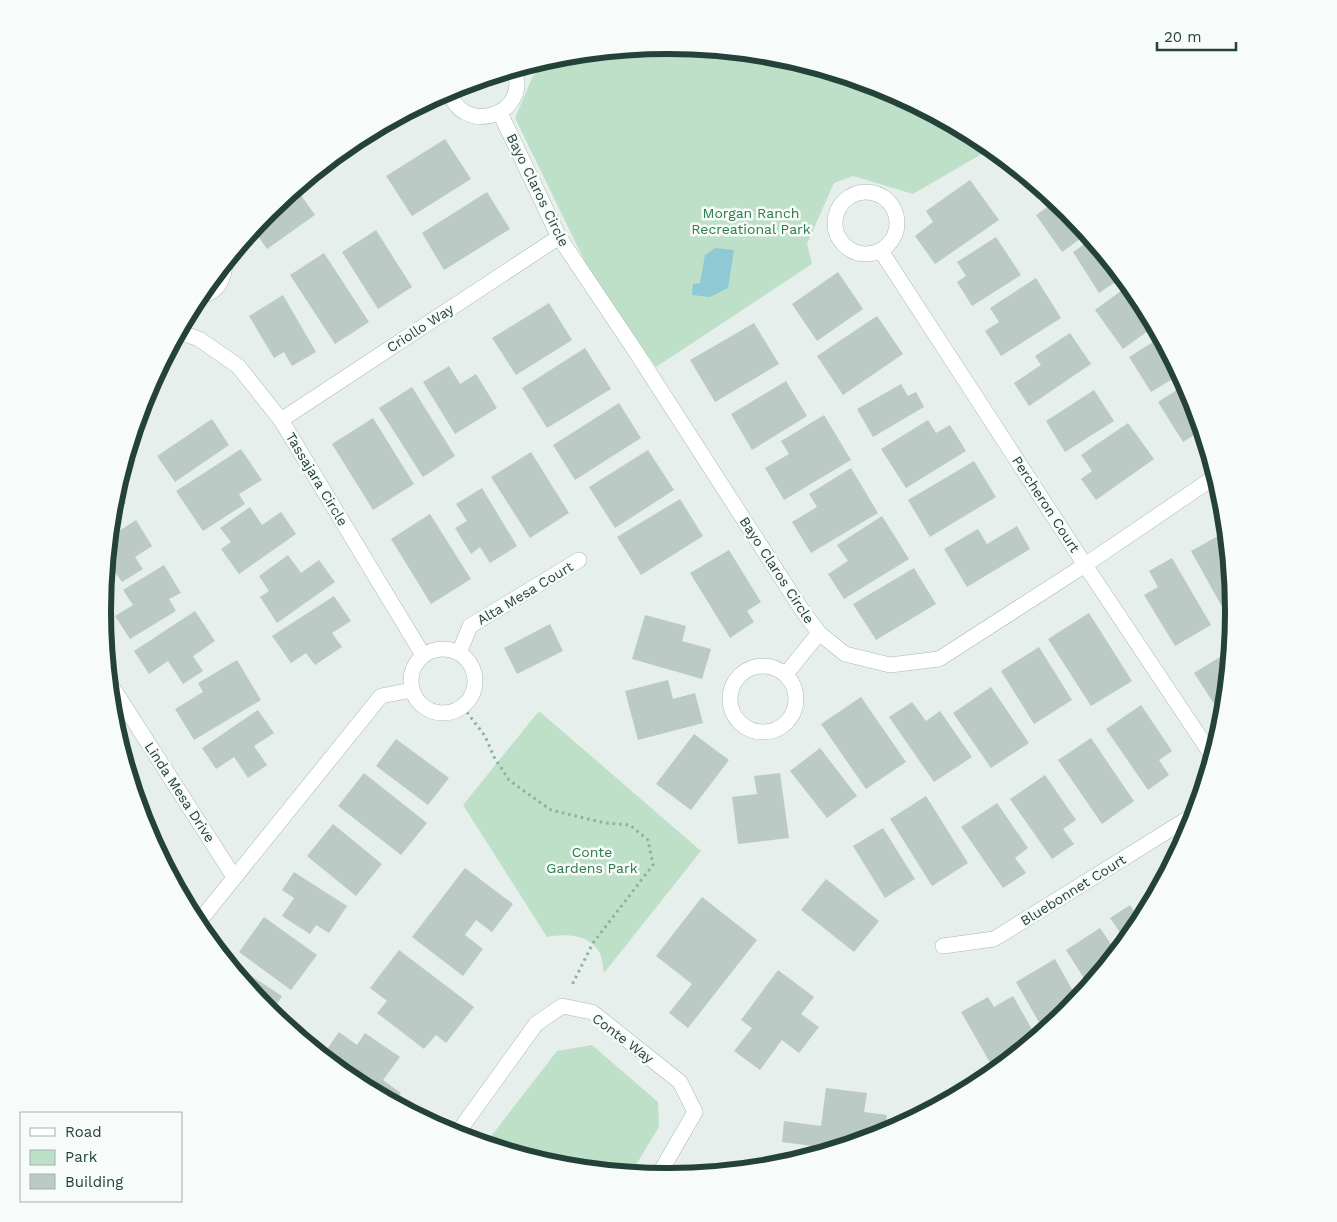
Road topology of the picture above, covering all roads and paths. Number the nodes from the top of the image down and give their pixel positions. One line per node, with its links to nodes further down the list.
1 (516, 75): 3 (street)
2 (452, 97): 3 (street)
3 (500, 112): 4 (street, Bayo Claros Circle)
4 (559, 237): 9 (street, Criollo Way); 13 (street, Bayo Claros Circle)
5 (881, 251): 5 (street); 12 (street, Percheron Court)
6 (224, 275): 7 (street)
7 (213, 291)
8 (185, 333): 9 (street, Tassajara Circle)
9 (281, 420): 15 (street, Tassajara Circle)
10 (1210, 480): 12 (street, Bayo Claros Circle)
11 (579, 560): 14 (street, Alta Mesa Court)
12 (1085, 565): 13 (street, Bayo Claros Circle); 20 (street, Percheron Court)
13 (819, 633): 16 (street)
14 (459, 653): 15 (street); 19 (street)
15 (424, 655): 17 (street)
16 (786, 674): 16 (street)
17 (412, 690): 19 (street); 22 (street)
18 (118, 694): 22 (street, Linda Mesa Drive)
19 (463, 706): 25 (path)
20 (1208, 750)
21 (1184, 821): 24 (street, Bluebonnet Court)
22 (234, 877): 23 (street)
23 (203, 917)
24 (943, 946)
25 (562, 1006): 26 (street); 27 (street, Conte Way)
26 (461, 1128)
27 (663, 1168)

